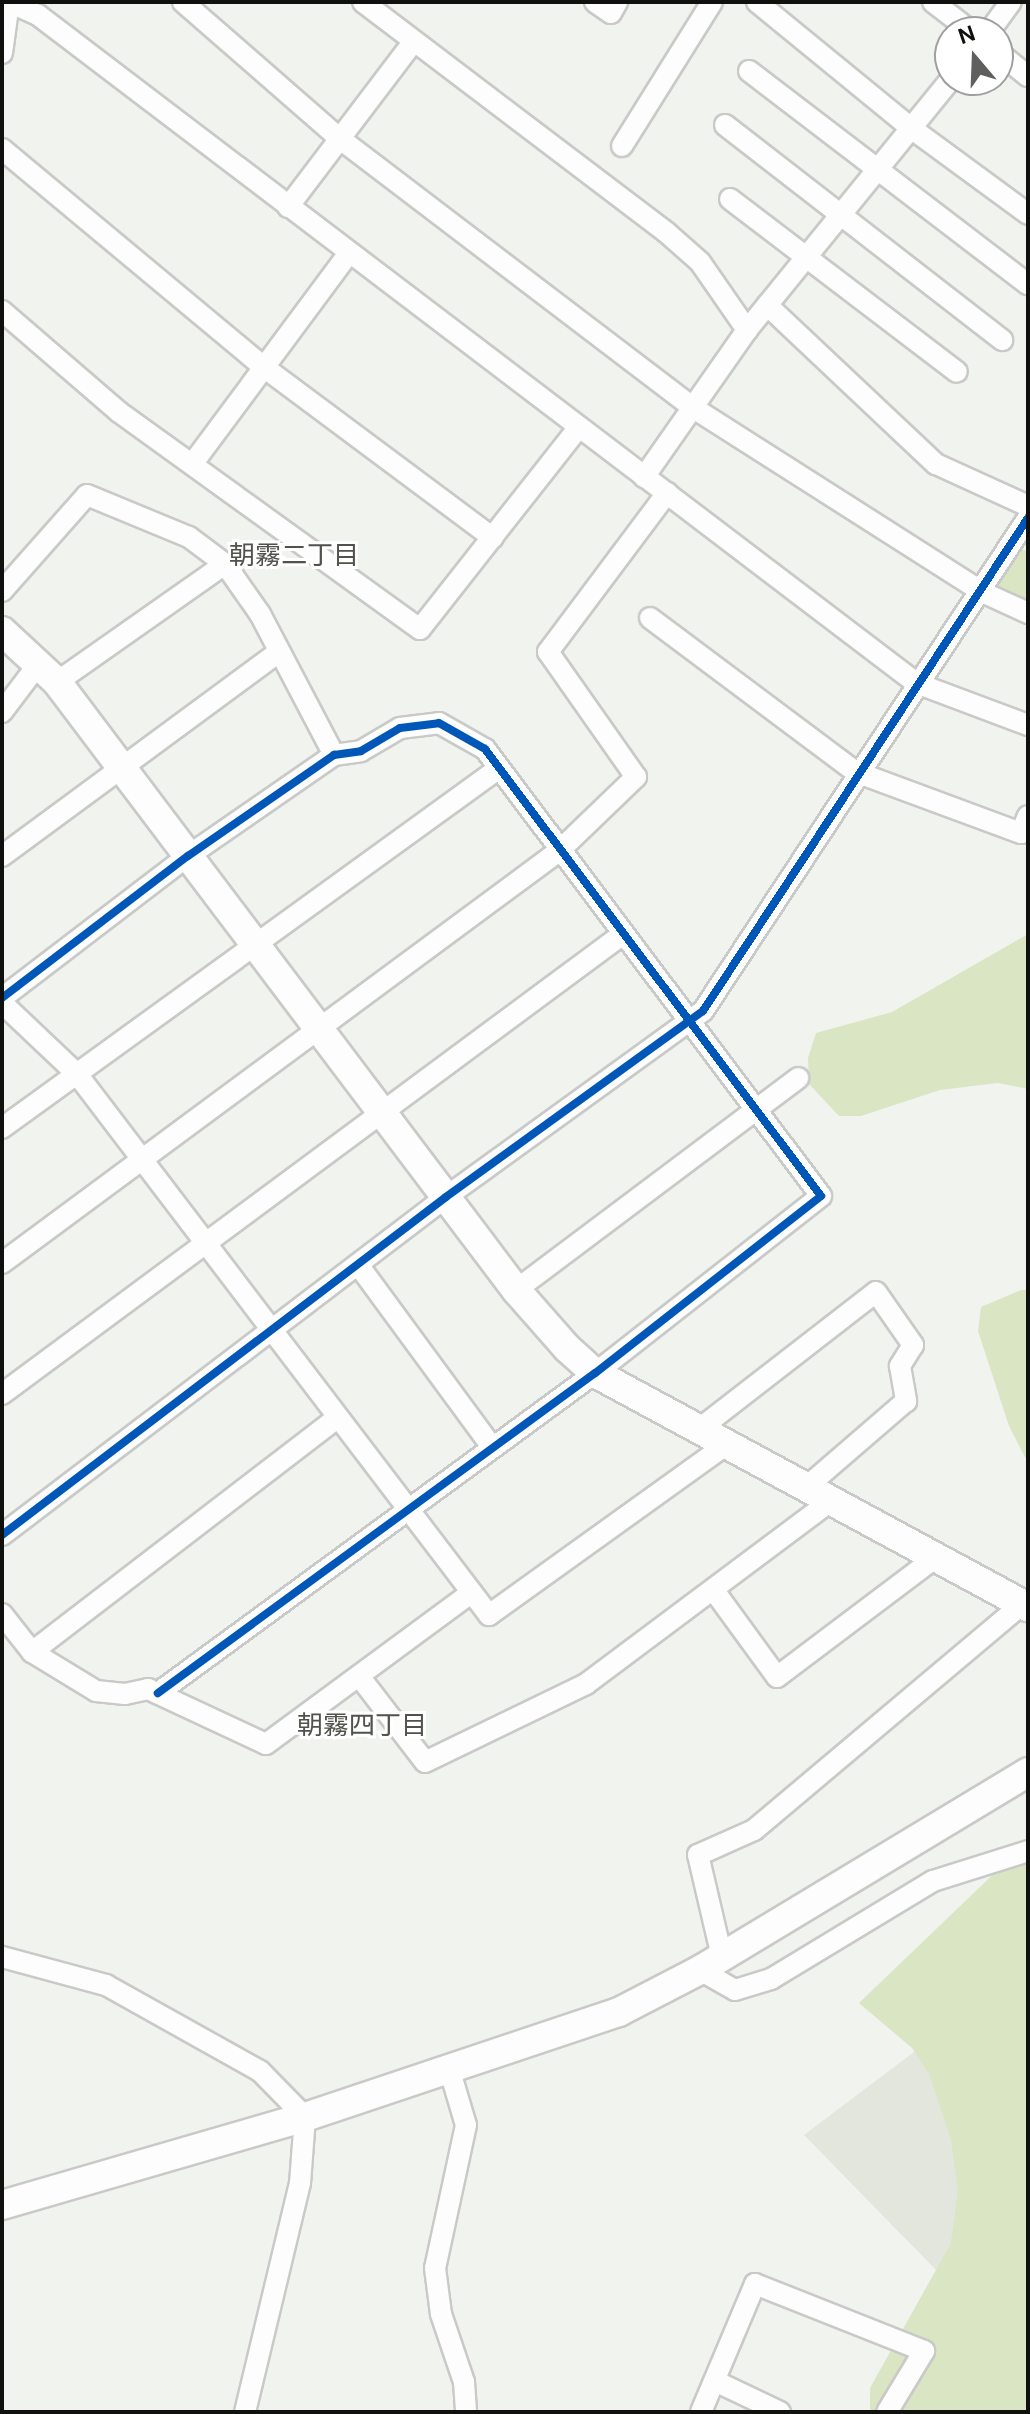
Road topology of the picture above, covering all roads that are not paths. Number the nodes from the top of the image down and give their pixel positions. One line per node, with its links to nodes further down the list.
1 (9, 2): 9 (street); 12 (street); 22 (street)
2 (183, 2): 17 (street)
3 (363, 2): 11 (street)
4 (595, 2): 5 (street)
5 (617, 2)
6 (712, 2): 18 (street)
7 (757, 2): 16 (street)
8 (933, 2): 10 (street)
9 (2, 9)
10 (951, 16)
11 (414, 41): 17 (street); 30 (street)
12 (2, 53)
13 (749, 71): 20 (street)
14 (937, 96): 16 (street)
15 (725, 125): 23 (street)
16 (911, 128): 20 (street); 24 (street)
17 (339, 138): 22 (street); 34 (street)
18 (622, 146)
19 (2, 149): 32 (street)
20 (877, 171): 23 (street); 27 (street)
21 (730, 199): 26 (street)
22 (288, 207): 25 (street)
23 (841, 214): 26 (street); 31 (street)
24 (1028, 214)
25 (349, 253): 32 (street); 35 (street)
26 (806, 257): 28 (street); 33 (street)
27 (1028, 284)
28 (767, 305): 30 (street); 39 (street)
29 (2, 311): 36 (street)
30 (747, 330): 34 (street)
31 (1002, 340)
32 (261, 365): 36 (street); 41 (street)
33 (957, 372)
34 (692, 407): 37 (street); 44 (street)
35 (578, 428): 37 (street); 41 (street)
36 (193, 463): 41 (street)
37 (644, 477): 38 (street)
38 (667, 493): 50 (street); 58 (street)
39 (1028, 506)
40 (1028, 518): 44 (street)
41 (493, 538)
42 (225, 564): 43 (street); 48 (street); 49 (street)
43 (2, 591)
44 (982, 592): 45 (street); 50 (street)
45 (1028, 613)
46 (650, 618): 56 (street)
47 (2, 631): 49 (street)
48 (279, 652): 53 (street); 54 (street)
49 (48, 672): 51 (street); 54 (street)
50 (916, 683): 52 (street); 56 (street)
51 (2, 712)
52 (1028, 725)
53 (334, 755): 55 (street); 60 (street)
54 (121, 764): 59 (street); 60 (street)
55 (498, 769): 58 (street); 62 (street)
56 (856, 772): 57 (street); 64 (street)
57 (1028, 816)
58 (559, 851): 61 (street); 65 (street)
59 (2, 856)
60 (188, 856): 62 (street); 63 (street)
61 (623, 934): 64 (street); 68 (street)
62 (253, 942): 65 (street); 66 (street)
63 (2, 1001): 66 (street)
64 (689, 1022): 69 (street); 72 (street)
65 (318, 1027): 68 (street); 71 (street)
66 (77, 1074): 70 (street); 71 (street)
67 (798, 1078): 69 (street)
68 (381, 1111): 72 (street); 73 (street)
69 (754, 1112): 76 (street); 78 (street)
70 (2, 1128)
71 (142, 1159): 73 (street); 74 (street)
72 (446, 1197): 75 (street); 76 (street)
73 (205, 1245): 77 (street); 79 (street)
74 (2, 1263)
75 (359, 1266): 77 (street); 83 (street)
76 (516, 1290): 78 (street)
77 (269, 1332): 80 (street); 87 (street)
78 (595, 1373): 81 (street); 83 (street)
79 (2, 1394)
80 (336, 1419): 86 (street); 93 (street)
81 (698, 1430): 82 (street); 84 (street)
82 (726, 1445): 84 (street); 90 (street)
83 (492, 1447): 86 (street)
84 (804, 1489): 85 (street)
85 (831, 1501): 88 (street); 89 (street)
86 (407, 1508): 90 (street); 95 (street)
87 (2, 1535)
88 (935, 1558): 89 (street); 91 (street)
89 (715, 1592): 94 (street)
90 (471, 1593): 94 (street)
91 (1026, 1605): 99 (street)
92 (2, 1614): 93 (street)
93 (32, 1652): 95 (street)
94 (359, 1676): 95 (street)
95 (158, 1693)
96 (1028, 1772): 99 (street)
97 (1028, 1851): 99 (street)
98 (2, 1957): 101 (street)
99 (711, 1963): 100 (street)
100 (449, 2068): 101 (street); 105 (street)
101 (305, 2117): 102 (street); 104 (street)
102 (2, 2205)
103 (715, 2381): 106 (street); 107 (street); 108 (street)
104 (245, 2412)
105 (466, 2412)
106 (701, 2412)
107 (780, 2412)
108 (887, 2412)

